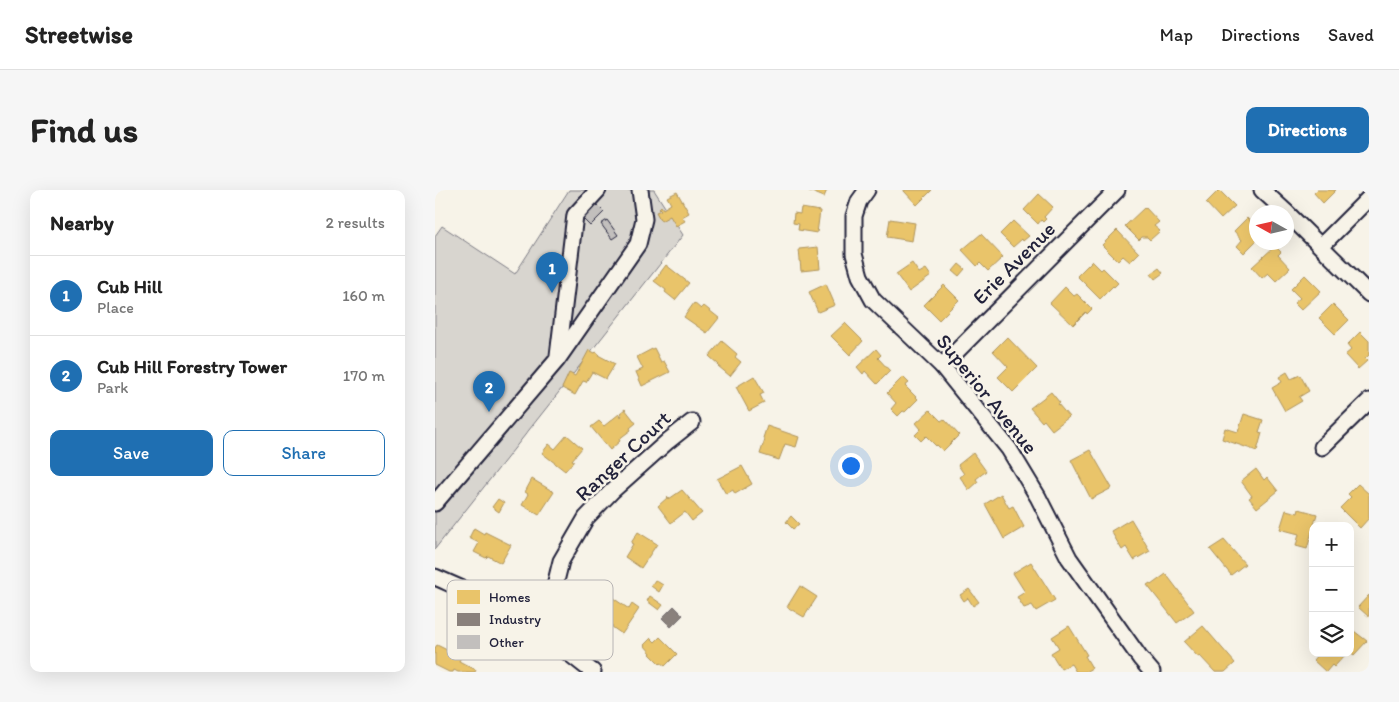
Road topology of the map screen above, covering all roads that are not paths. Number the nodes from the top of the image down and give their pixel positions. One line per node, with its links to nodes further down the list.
1 (598, 190): 11 (street)
2 (640, 190): 11 (street)
3 (867, 190): 12 (street, Superior Avenue)
4 (1117, 190): 12 (street, Erie Avenue)
5 (1262, 190): 7 (street)
6 (1369, 198): 9 (street)
7 (1278, 205)
8 (1294, 221): 9 (street)
9 (1321, 246): 10 (street)
10 (1369, 294)
11 (557, 360): 16 (street)
12 (942, 366): 22 (street, Superior Avenue)
13 (1369, 401): 15 (street)
14 (692, 422): 18 (street, Ranger Court)
15 (1322, 447)
16 (435, 503)
17 (435, 577): 19 (street)
18 (556, 580)
19 (447, 582)
20 (573, 660): 21 (street)
21 (585, 670)
22 (1153, 672)

